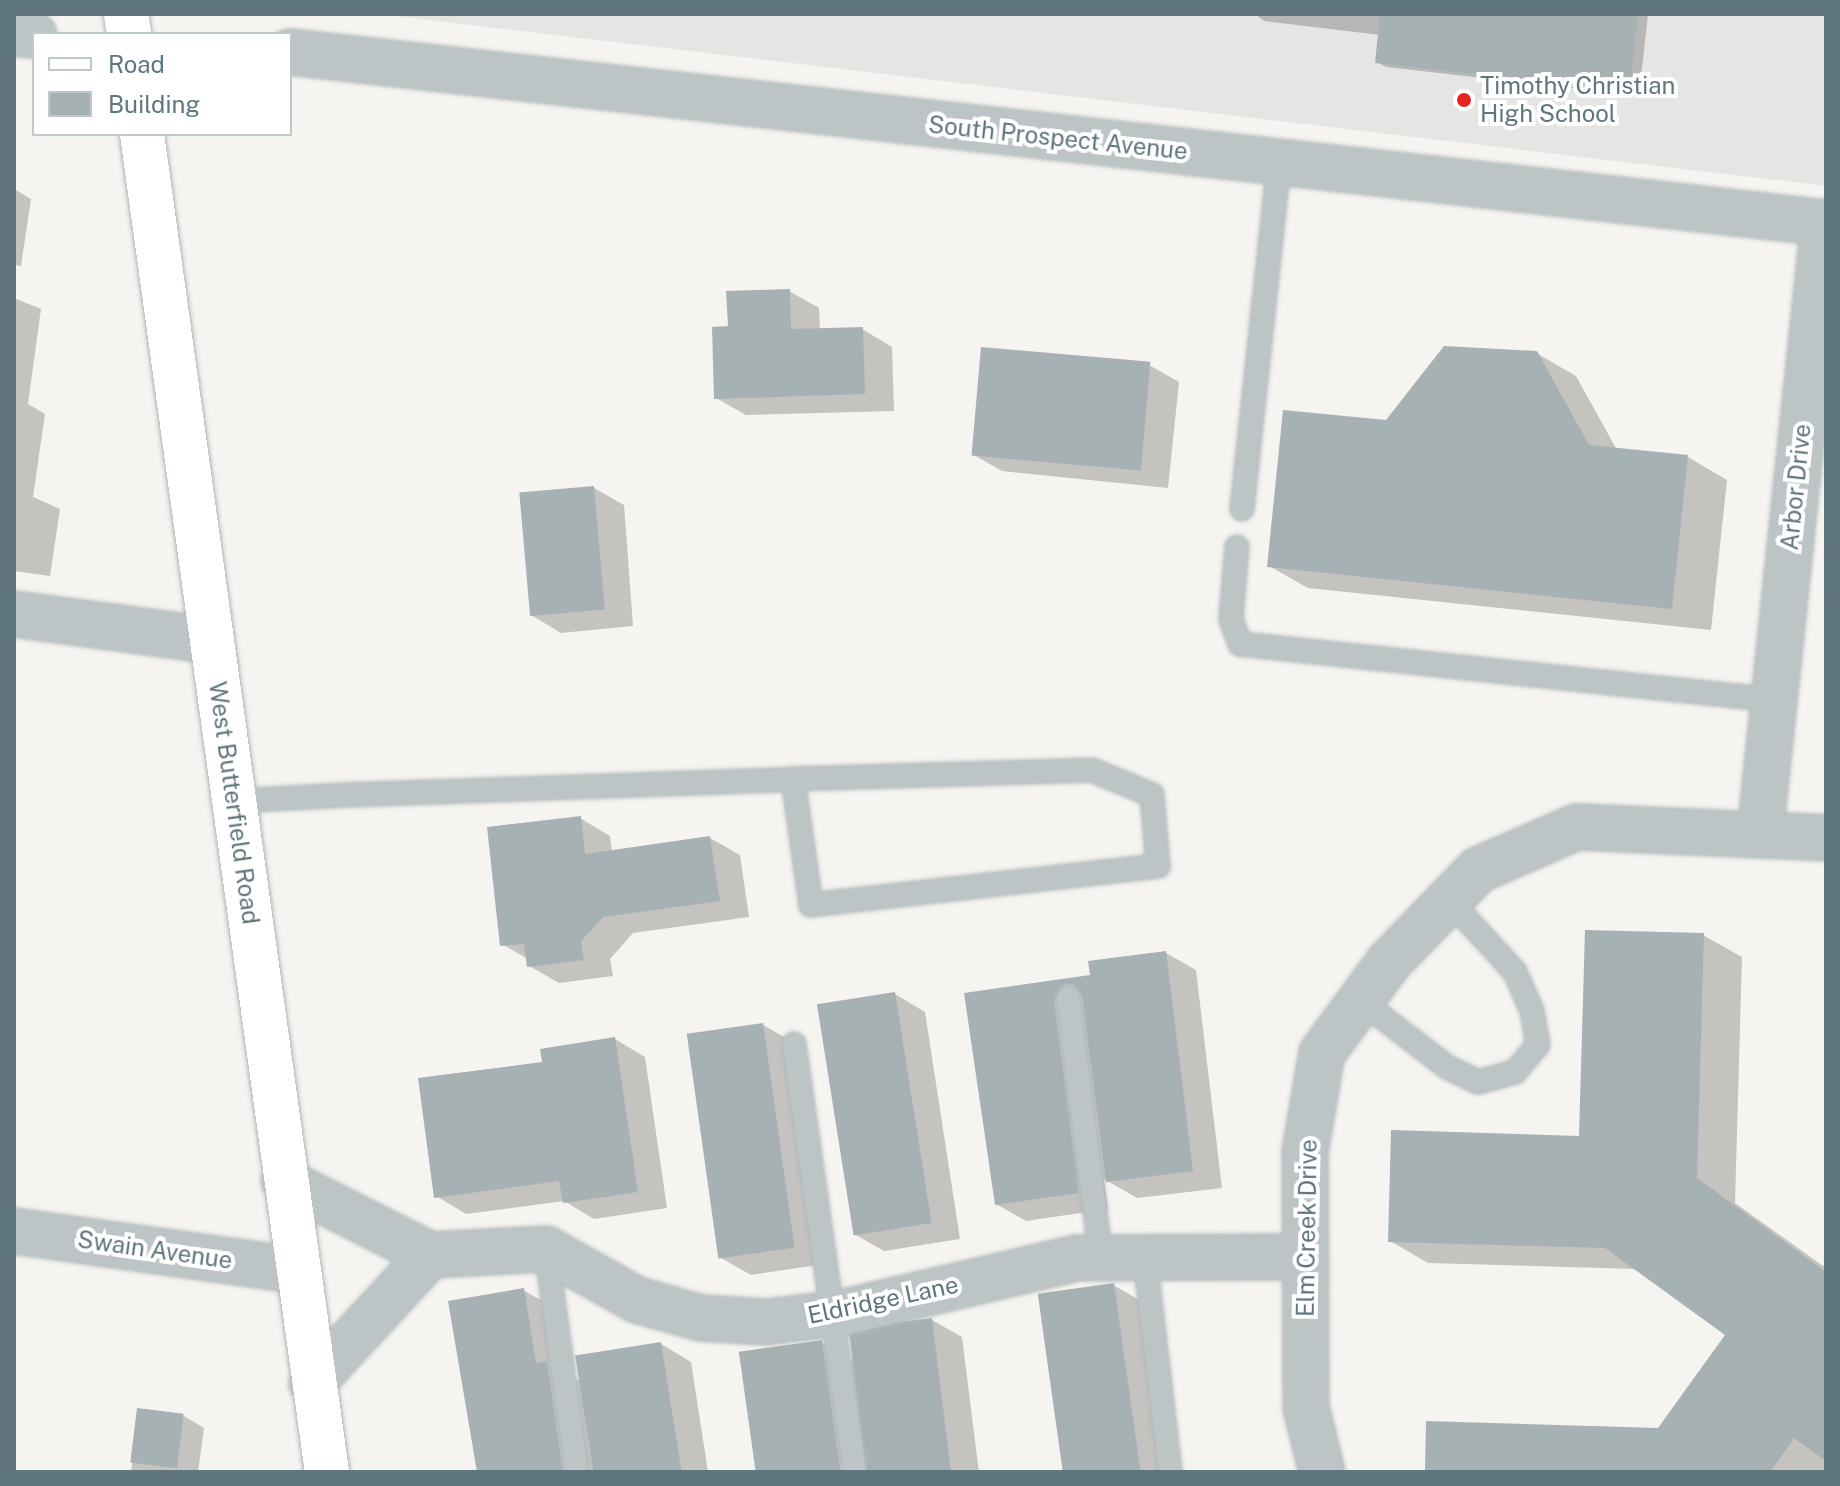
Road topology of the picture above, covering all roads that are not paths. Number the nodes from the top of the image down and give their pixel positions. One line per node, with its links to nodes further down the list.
1 (292, 52): 3 (street, South Prospect Avenue)
2 (142, 136): 8 (main road, West Butterfield Road)
3 (1279, 162): 4 (street, South Prospect Avenue); 5 (lane)
4 (1825, 222): 9 (street, Arbor Drive)
5 (1242, 509)
6 (1237, 547): 9 (lane)
7 (14, 614): 8 (street)
8 (210, 640): 11 (main road, West Butterfield Road)
9 (1774, 700): 12 (street, Arbor Drive)
10 (793, 779): 10 (lane); 11 (lane)
11 (235, 801): 18 (main road, West Butterfield Road)
12 (1760, 835): 13 (street, Elm Creek Drive); 14 (street, Elm Creek Drive)
13 (1826, 838)
14 (1449, 900): 16 (street, Elm Creek Drive); 16 (lane)
15 (1068, 998): 23 (lane)
16 (1361, 1001): 22 (street, Elm Creek Drive)
17 (794, 1044): 26 (lane)
18 (284, 1181): 21 (street); 25 (main road, West Butterfield Road)
19 (14, 1231): 25 (street, Swain Avenue)
20 (546, 1249): 21 (street); 26 (street, Eldridge Lane); 29 (lane)
21 (430, 1255): 27 (street)
22 (1303, 1257): 24 (street, Eldridge Lane); 32 (street, Elm Creek Drive)
23 (1101, 1258): 24 (street, Eldridge Lane); 26 (street, Eldridge Lane)
24 (1145, 1258): 31 (lane)
25 (296, 1270): 27 (main road, West Butterfield Road)
26 (830, 1315): 30 (lane)
27 (312, 1383): 28 (main road, West Butterfield Road)
28 (327, 1472)
29 (577, 1472)
30 (855, 1472)
31 (1170, 1472)
32 (1322, 1472)

